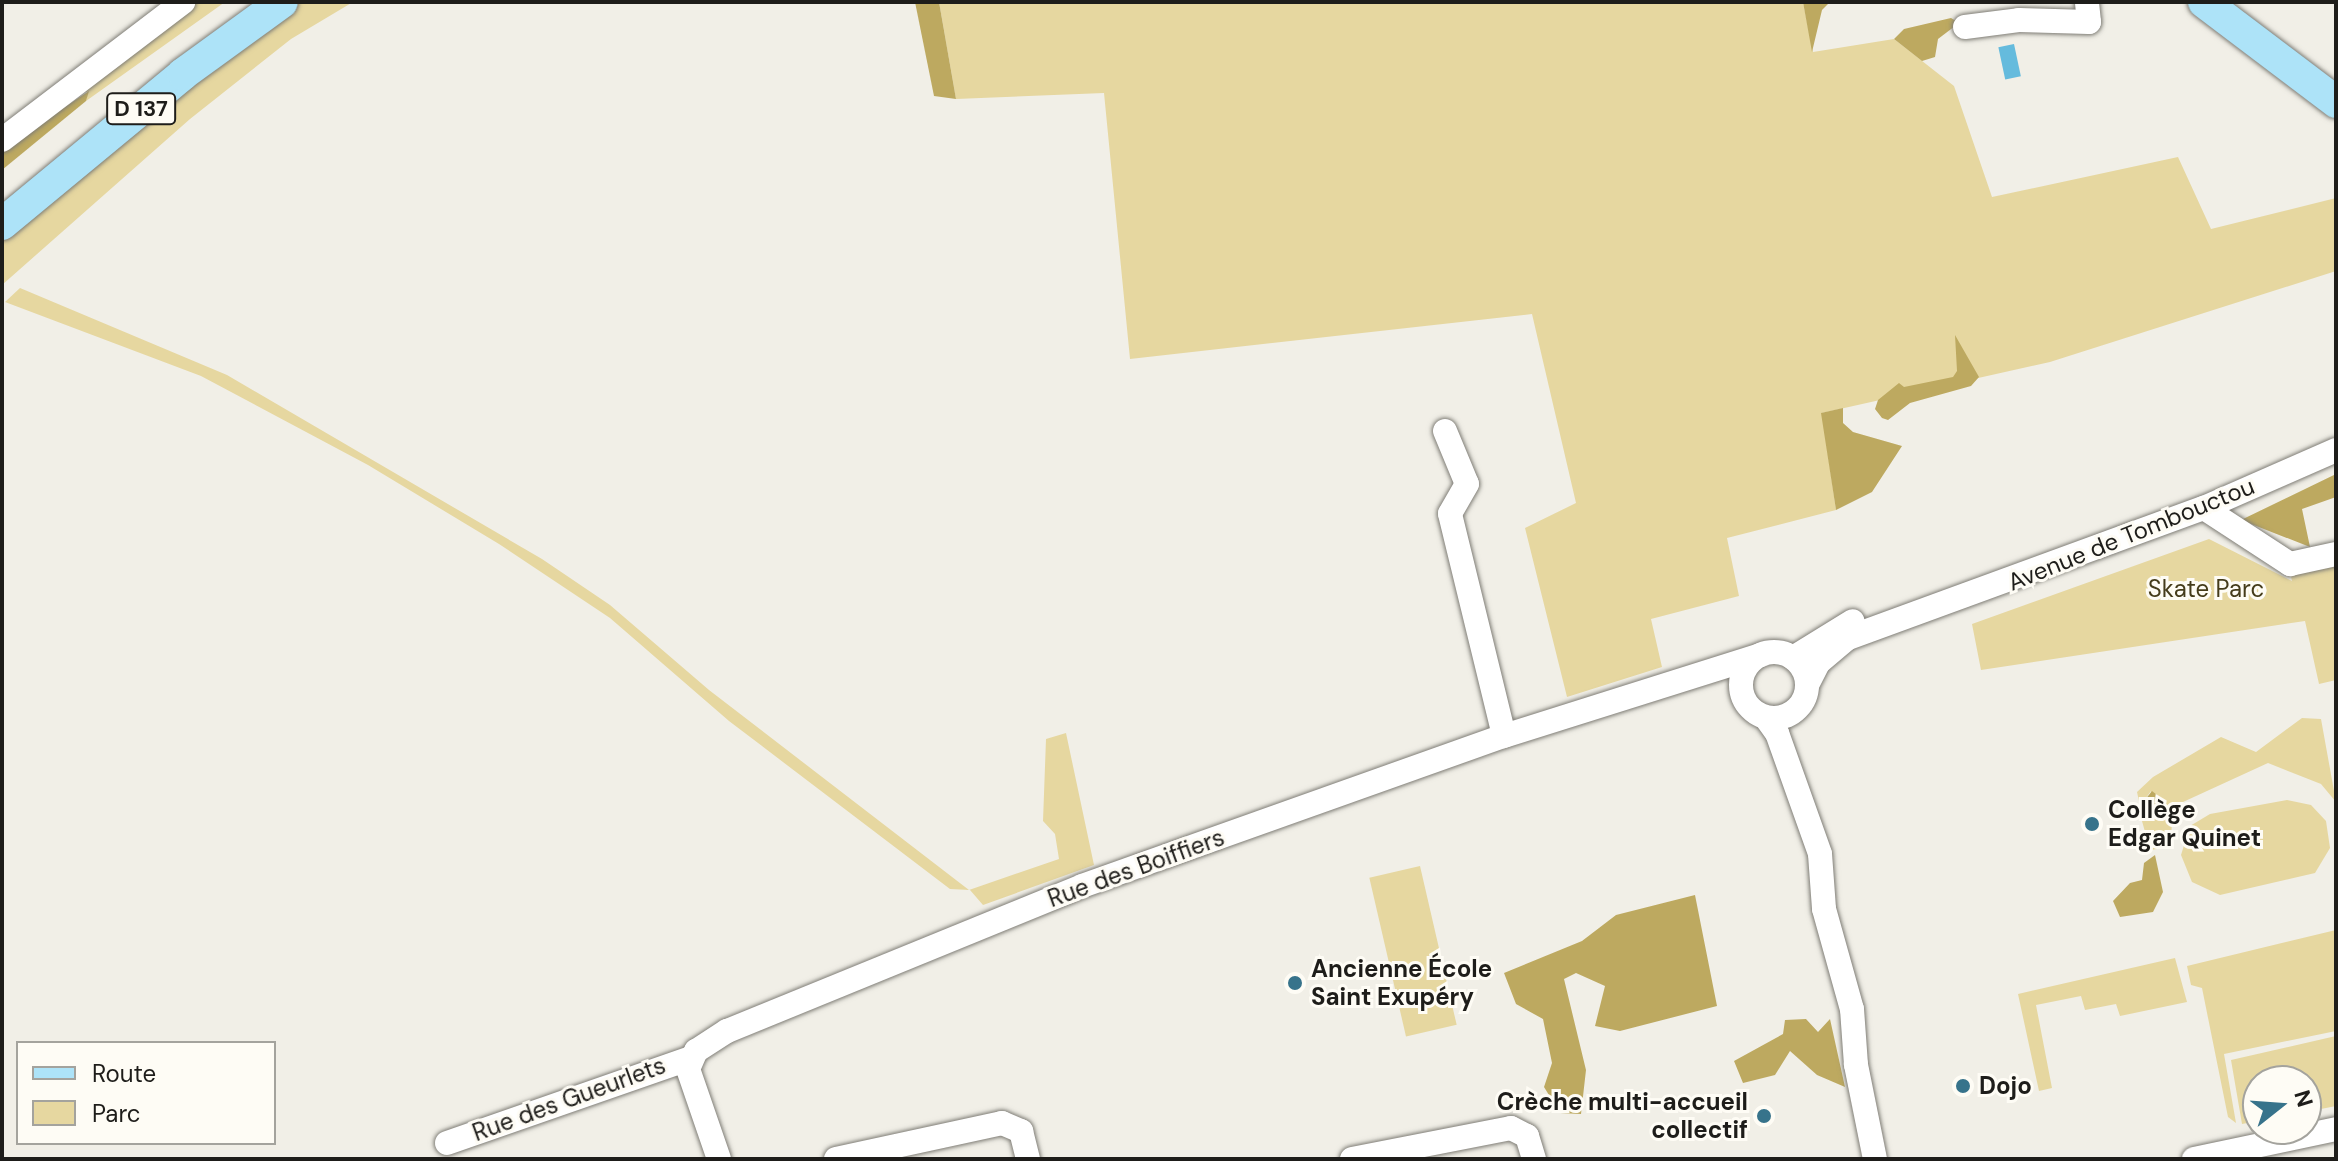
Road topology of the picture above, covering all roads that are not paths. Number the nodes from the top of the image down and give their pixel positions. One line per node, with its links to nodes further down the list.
1 (183, 2): 8 (street)
2 (246, 2): 9 (main road, D 137)
3 (282, 2): 10 (main road, D 137)
4 (2087, 2): 6 (street)
5 (2204, 2): 7 (main road)
6 (1965, 27)
7 (2336, 102)
8 (2, 140)
9 (2, 199)
10 (2, 224)
11 (1445, 431): 23 (street)
12 (2336, 450): 13 (street, Avenue de Tombouctou)
13 (2204, 508): 14 (street); 15 (street, Avenue de Tombouctou)
14 (2336, 554)
15 (1923, 610): 17 (street, Avenue de Tombouctou); 19 (street, Avenue de Tombouctou)
16 (1761, 655): 17 (street); 18 (street, Rue des Boiffiers); 20 (street)
17 (1793, 658): 19 (street)
18 (1695, 674): 20 (street); 23 (street, Rue des Boiffiers)
19 (1807, 685): 21 (street)
20 (1741, 686): 22 (street)
21 (1794, 713): 22 (street); 24 (street)
22 (1766, 718): 24 (street)
23 (1504, 736): 25 (street, Rue des Boiffiers)
24 (1800, 793): 33 (street)
25 (691, 1058): 27 (street, Rue des Gueurlets); 28 (street)
26 (2336, 1129): 34 (street)
27 (447, 1143)
28 (719, 1159)
29 (836, 1159): 30 (street)
30 (1028, 1159)
31 (1352, 1159): 32 (street)
32 (1534, 1159)
33 (1875, 1159)
34 (2194, 1159)

